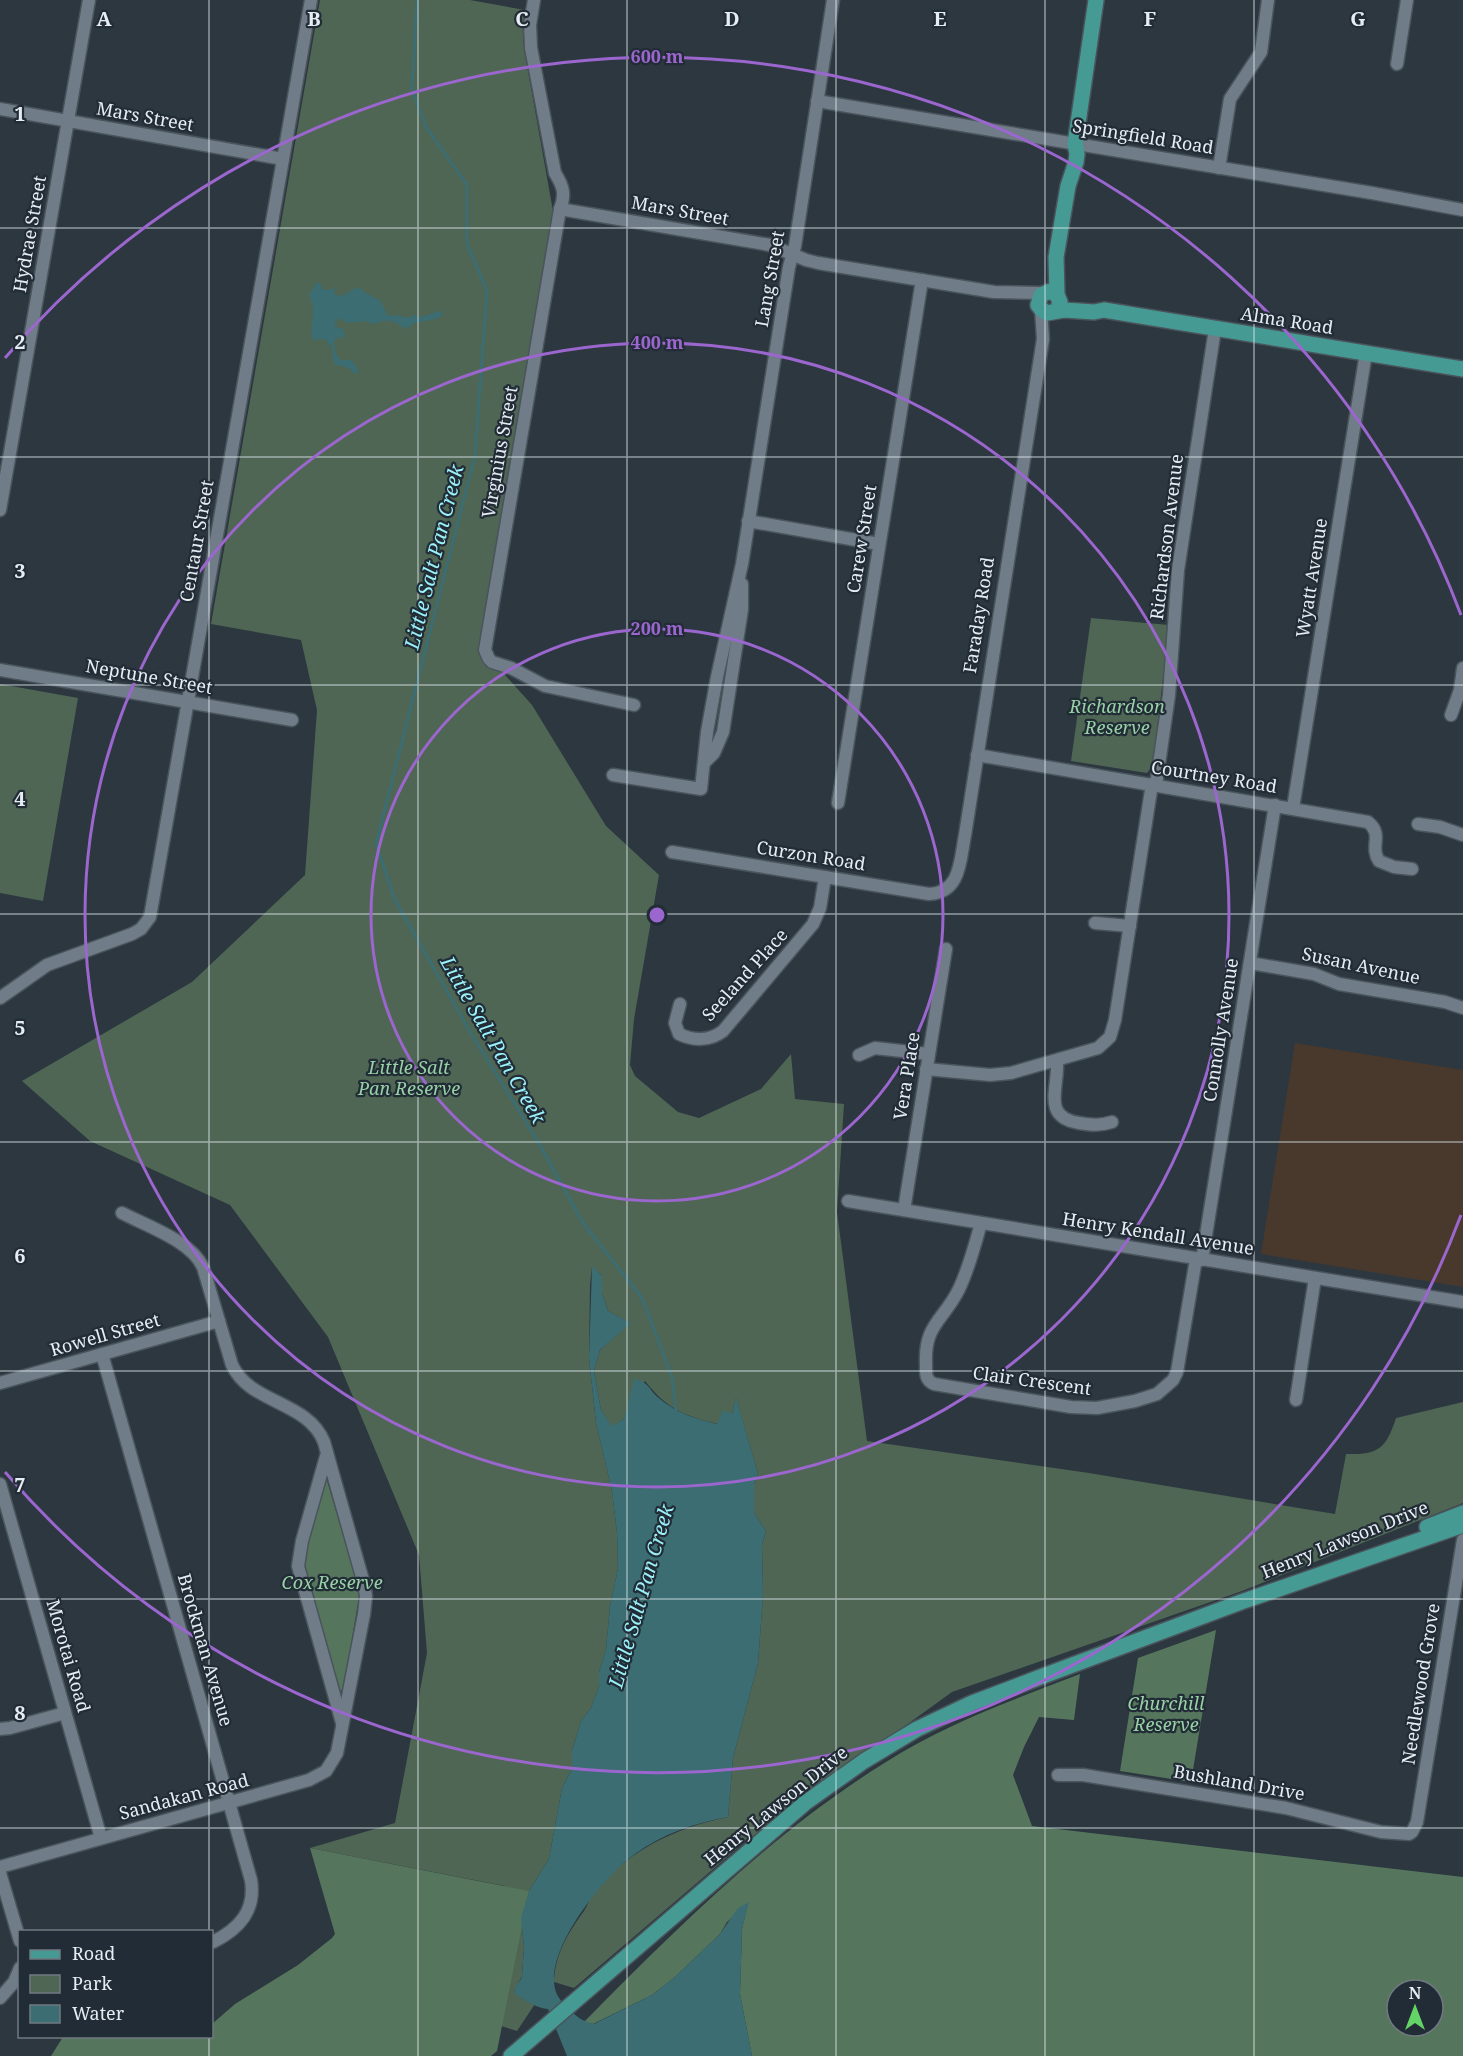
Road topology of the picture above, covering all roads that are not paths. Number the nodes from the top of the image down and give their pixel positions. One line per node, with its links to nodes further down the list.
1 (89, 0): 11 (street, Hydrae Street)
2 (311, 0): 13 (street, Centaur Street)
3 (534, 0): 15 (street, Virginius Street)
4 (833, 0): 9 (street, Lang Street)
5 (1096, 0): 12 (main road, Faraday Road)
6 (1268, 0): 14 (street)
7 (1407, 0): 8 (street)
8 (1397, 64)
9 (817, 101): 12 (street, Springfield Road); 17 (street, Lang Street)
10 (0, 109): 11 (street, Mars Street)
11 (68, 121): 13 (street, Mars Street); 23 (street, Hydrae Street)
12 (1074, 144): 14 (street, Springfield Road); 19 (main road, Faraday Road)
13 (283, 159): 28 (street, Centaur Street)
14 (1219, 168): 16 (street, Springfield Road)
15 (560, 209): 17 (street, Mars Street); 29 (street, Virginius Street)
16 (1463, 210)
17 (792, 254): 18 (street, Alma Road); 24 (street, Lang Street)
18 (922, 280): 19 (street, Alma Road); 25 (street, Carew Street)
19 (1050, 302): 20 (main road, Alma Road); 32 (street, Faraday Road)
20 (1215, 329): 21 (main road, Alma Road); 34 (street, Richardson Avenue)
21 (1366, 353): 22 (main road, Alma Road); 37 (street, Wyatt Avenue)
22 (1463, 369)
23 (0, 510)
24 (748, 521): 25 (street); 33 (street, Lang Street)
25 (879, 544): 35 (street, Carew Street)
26 (1463, 668): 30 (street)
27 (0, 670): 28 (street, Neptune Street)
28 (188, 703): 31 (street, Neptune Street); 48 (street, Centaur Street)
29 (634, 705)
30 (1451, 715)
31 (292, 720)
32 (977, 755): 34 (street, Courtney Road); 43 (street, Faraday Road)
33 (613, 775)
34 (1154, 785): 36 (street, Courtney Road); 45 (street, Richardson Avenue)
35 (838, 802)
36 (1275, 805): 37 (street, Courtney Road); 47 (street, Connolly Avenue)
37 (1293, 808): 41 (street, Courtney Road)
38 (1418, 824): 39 (street)
39 (1463, 835)
40 (672, 852): 42 (street, Curzon Road)
41 (1412, 869)
42 (825, 877): 43 (street, Curzon Road); 49 (street, Seeland Place)
43 (944, 892)
44 (1095, 923): 45 (street)
45 (1130, 926): 53 (street, Richardson Avenue)
46 (946, 949): 51 (street, Vera Place)
47 (1250, 963): 50 (street, Susan Avenue); 60 (street, Connolly Avenue)
48 (0, 998)
49 (680, 1004)
50 (1463, 1008)
51 (929, 1054): 52 (street); 54 (street, Vera Place)
52 (859, 1055)
53 (1057, 1061): 54 (street, Richardson Avenue); 55 (street)
54 (926, 1069): 57 (street, Vera Place)
55 (1112, 1122)
56 (848, 1201): 57 (street, Henry Kendall Avenue)
57 (904, 1210): 59 (street, Henry Kendall Avenue)
58 (122, 1213): 63 (street, Sandakan Road)
59 (981, 1223): 60 (street, Henry Kendall Avenue); 60 (street, Clair Crescent)
60 (1199, 1259): 61 (street, Henry Kendall Avenue)
61 (1315, 1278): 62 (street, Henry Kendall Avenue); 66 (street)
62 (1463, 1302)
63 (219, 1321): 64 (street, Rowell Street); 67 (street, Sandakan Road)
64 (102, 1354): 65 (street, Rowell Street); 75 (street, Brockman Avenue)
65 (0, 1383)
66 (1296, 1400)
67 (327, 1453): 72 (street, Sandakan Road); 72 (street)
68 (0, 1484): 71 (street, Morotai Road)
69 (1462, 1518): 84 (main road, Henry Lawson Drive)
70 (1463, 1540): 76 (street, Needlewood Grove)
71 (65, 1713): 73 (street); 77 (street, Morotai Road)
72 (343, 1724): 75 (street, Sandakan Road)
73 (0, 1729)
74 (1058, 1775): 76 (street, Bushland Drive)
75 (229, 1803): 77 (street, Sandakan Road); 81 (street, Brockman Avenue)
76 (1413, 1832)
77 (101, 1838): 78 (street, Sandakan Road)
78 (0, 1867)
79 (0, 1873): 80 (street)
80 (18, 1934)
81 (213, 1942)
82 (18, 1973): 83 (street)
83 (0, 1998)
84 (511, 2056)

